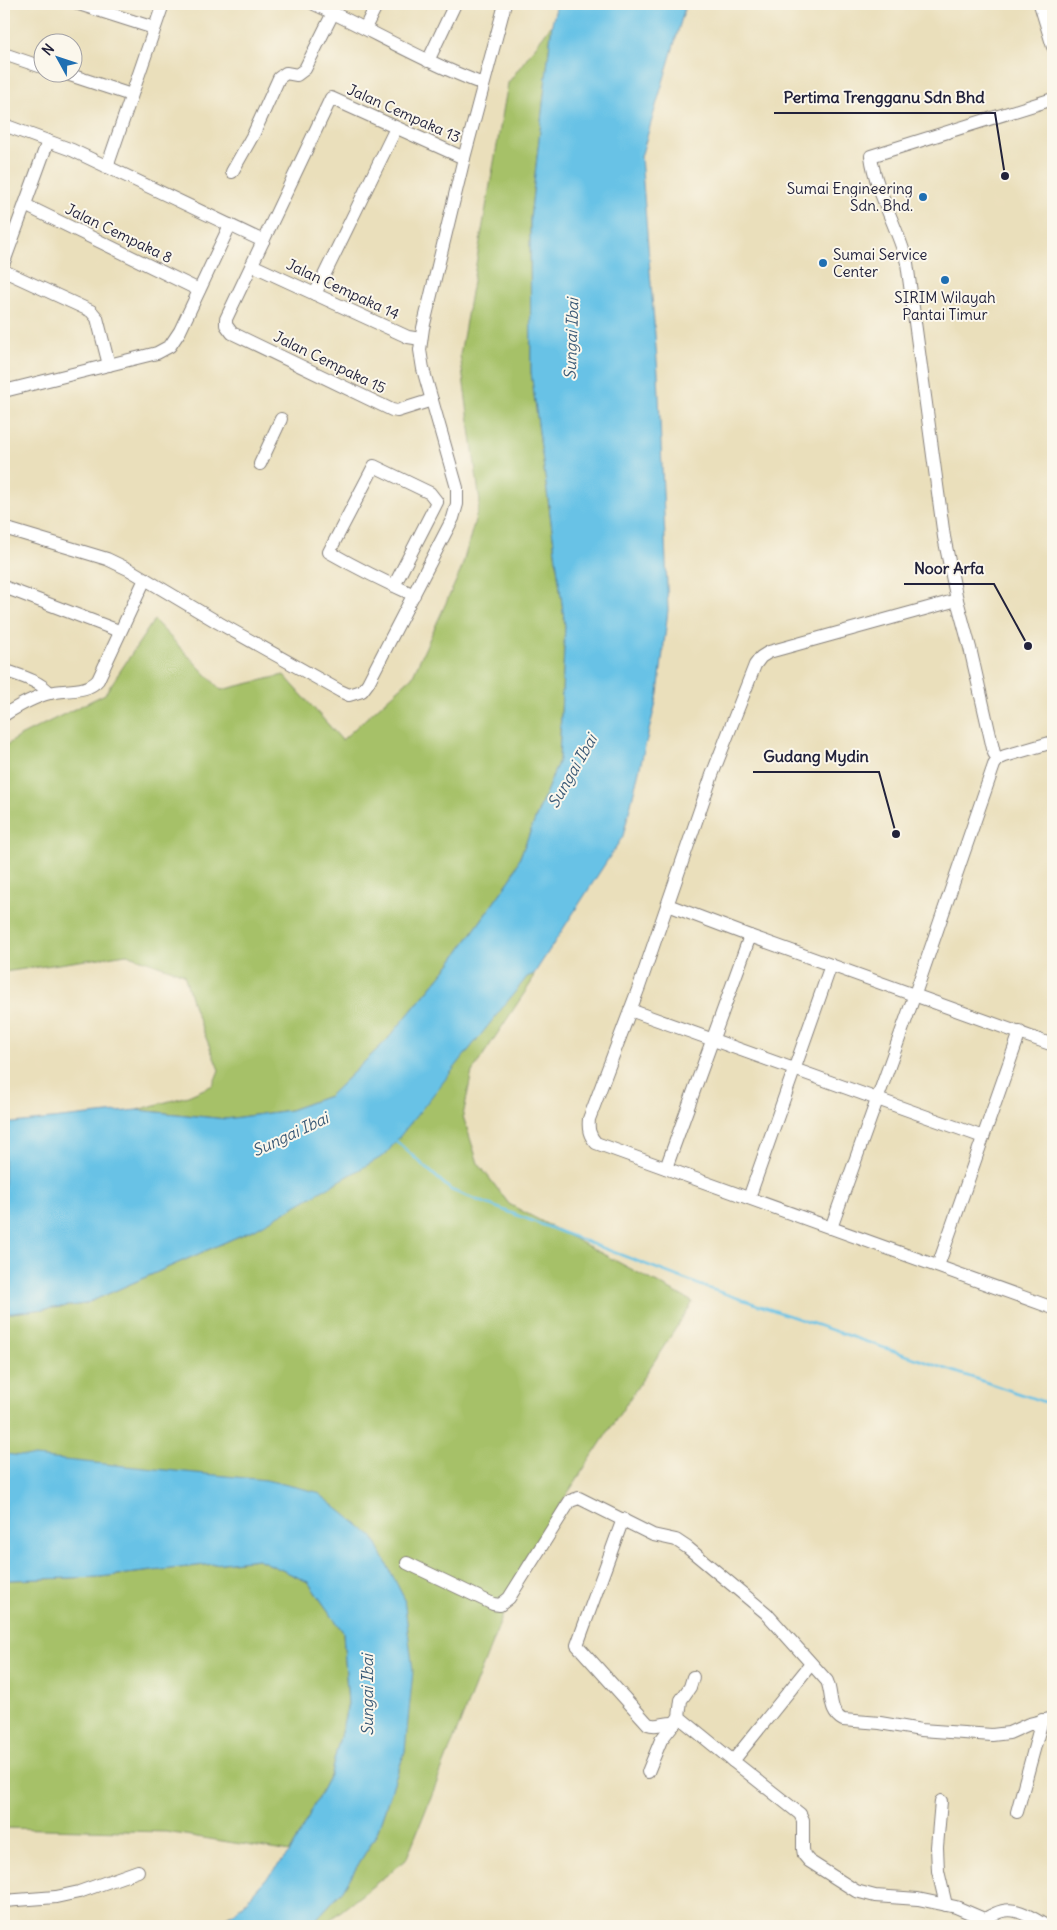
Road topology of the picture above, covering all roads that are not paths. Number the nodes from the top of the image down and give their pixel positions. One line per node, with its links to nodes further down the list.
1 (79, 4): 12 (street)
2 (163, 4): 12 (street)
3 (314, 4): 9 (street)
4 (377, 4): 11 (street)
5 (455, 4): 15 (street)
6 (505, 4): 18 (street)
7 (1040, 4): 13 (street)
8 (1047, 4): 10 (street)
9 (337, 14): 11 (street); 26 (street)
10 (1053, 24)
11 (360, 26): 15 (street)
12 (154, 28): 19 (street)
13 (1053, 47)
14 (4, 54): 16 (street)
15 (428, 62): 18 (street)
16 (32, 64)
17 (82, 79): 19 (street)
18 (483, 84): 24 (street)
19 (131, 95): 25 (street)
20 (1053, 99): 46 (street)
21 (4, 125): 23 (street)
22 (396, 128): 24 (street, Jalan Cempaka 13); 29 (street, Jalan Cempaka 13); 34 (street)
23 (48, 141): 25 (street); 27 (street)
24 (464, 158): 35 (street)
25 (108, 167): 28 (street)
26 (232, 172)
27 (25, 205): 30 (street); 33 (street, Jalan Cempaka 8)
28 (236, 228): 29 (street); 33 (street)
29 (259, 239): 31 (street)
30 (4, 262)
31 (252, 265): 34 (street, Jalan Cempaka 14); 38 (street, Jalan Cempaka 15)
32 (4, 271): 36 (street)
33 (199, 290): 36 (street)
34 (314, 294): 35 (street, Jalan Cempaka 14)
35 (421, 339): 38 (street)
36 (109, 364): 37 (street)
37 (4, 390)
38 (432, 400): 45 (street)
39 (281, 418): 40 (street)
40 (260, 464)
41 (4, 528): 42 (street)
42 (145, 579): 45 (street); 47 (street)
43 (394, 586): 43 (street); 45 (street)
44 (4, 587): 47 (street)
45 (414, 595)
46 (957, 600): 52 (street); 53 (street)
47 (119, 631): 49 (street)
48 (4, 670): 49 (street)
49 (50, 693): 50 (street)
50 (4, 715)
51 (1053, 742): 52 (street)
52 (998, 759): 56 (street)
53 (668, 904): 54 (street); 57 (street)
54 (750, 936): 55 (street); 59 (street)
55 (831, 965): 56 (street); 61 (street)
56 (915, 994): 58 (street); 62 (street)
57 (630, 1010): 59 (street); 64 (street)
58 (1020, 1032): 60 (street); 63 (street)
59 (712, 1040): 61 (street); 64 (street)
60 (1053, 1044)
61 (794, 1070): 62 (street); 65 (street)
62 (878, 1100): 63 (street); 66 (street)
63 (983, 1137): 67 (street)
64 (666, 1168): 65 (street)
65 (749, 1198): 66 (street)
66 (832, 1228): 67 (street)
67 (938, 1266): 68 (street)
68 (1053, 1308)
69 (623, 1519): 70 (street); 71 (street); 74 (street)
70 (407, 1563)
71 (811, 1664): 73 (street); 75 (street)
72 (693, 1677): 74 (street)
73 (1048, 1719): 78 (street)
74 (677, 1720): 75 (street); 76 (street)
75 (733, 1761): 81 (street)
76 (648, 1772)
77 (941, 1801): 81 (street)
78 (1017, 1812)
79 (138, 1871): 80 (street)
80 (4, 1901)
81 (946, 1905): 82 (street)
82 (979, 1923): 83 (street)
83 (1046, 1926)

